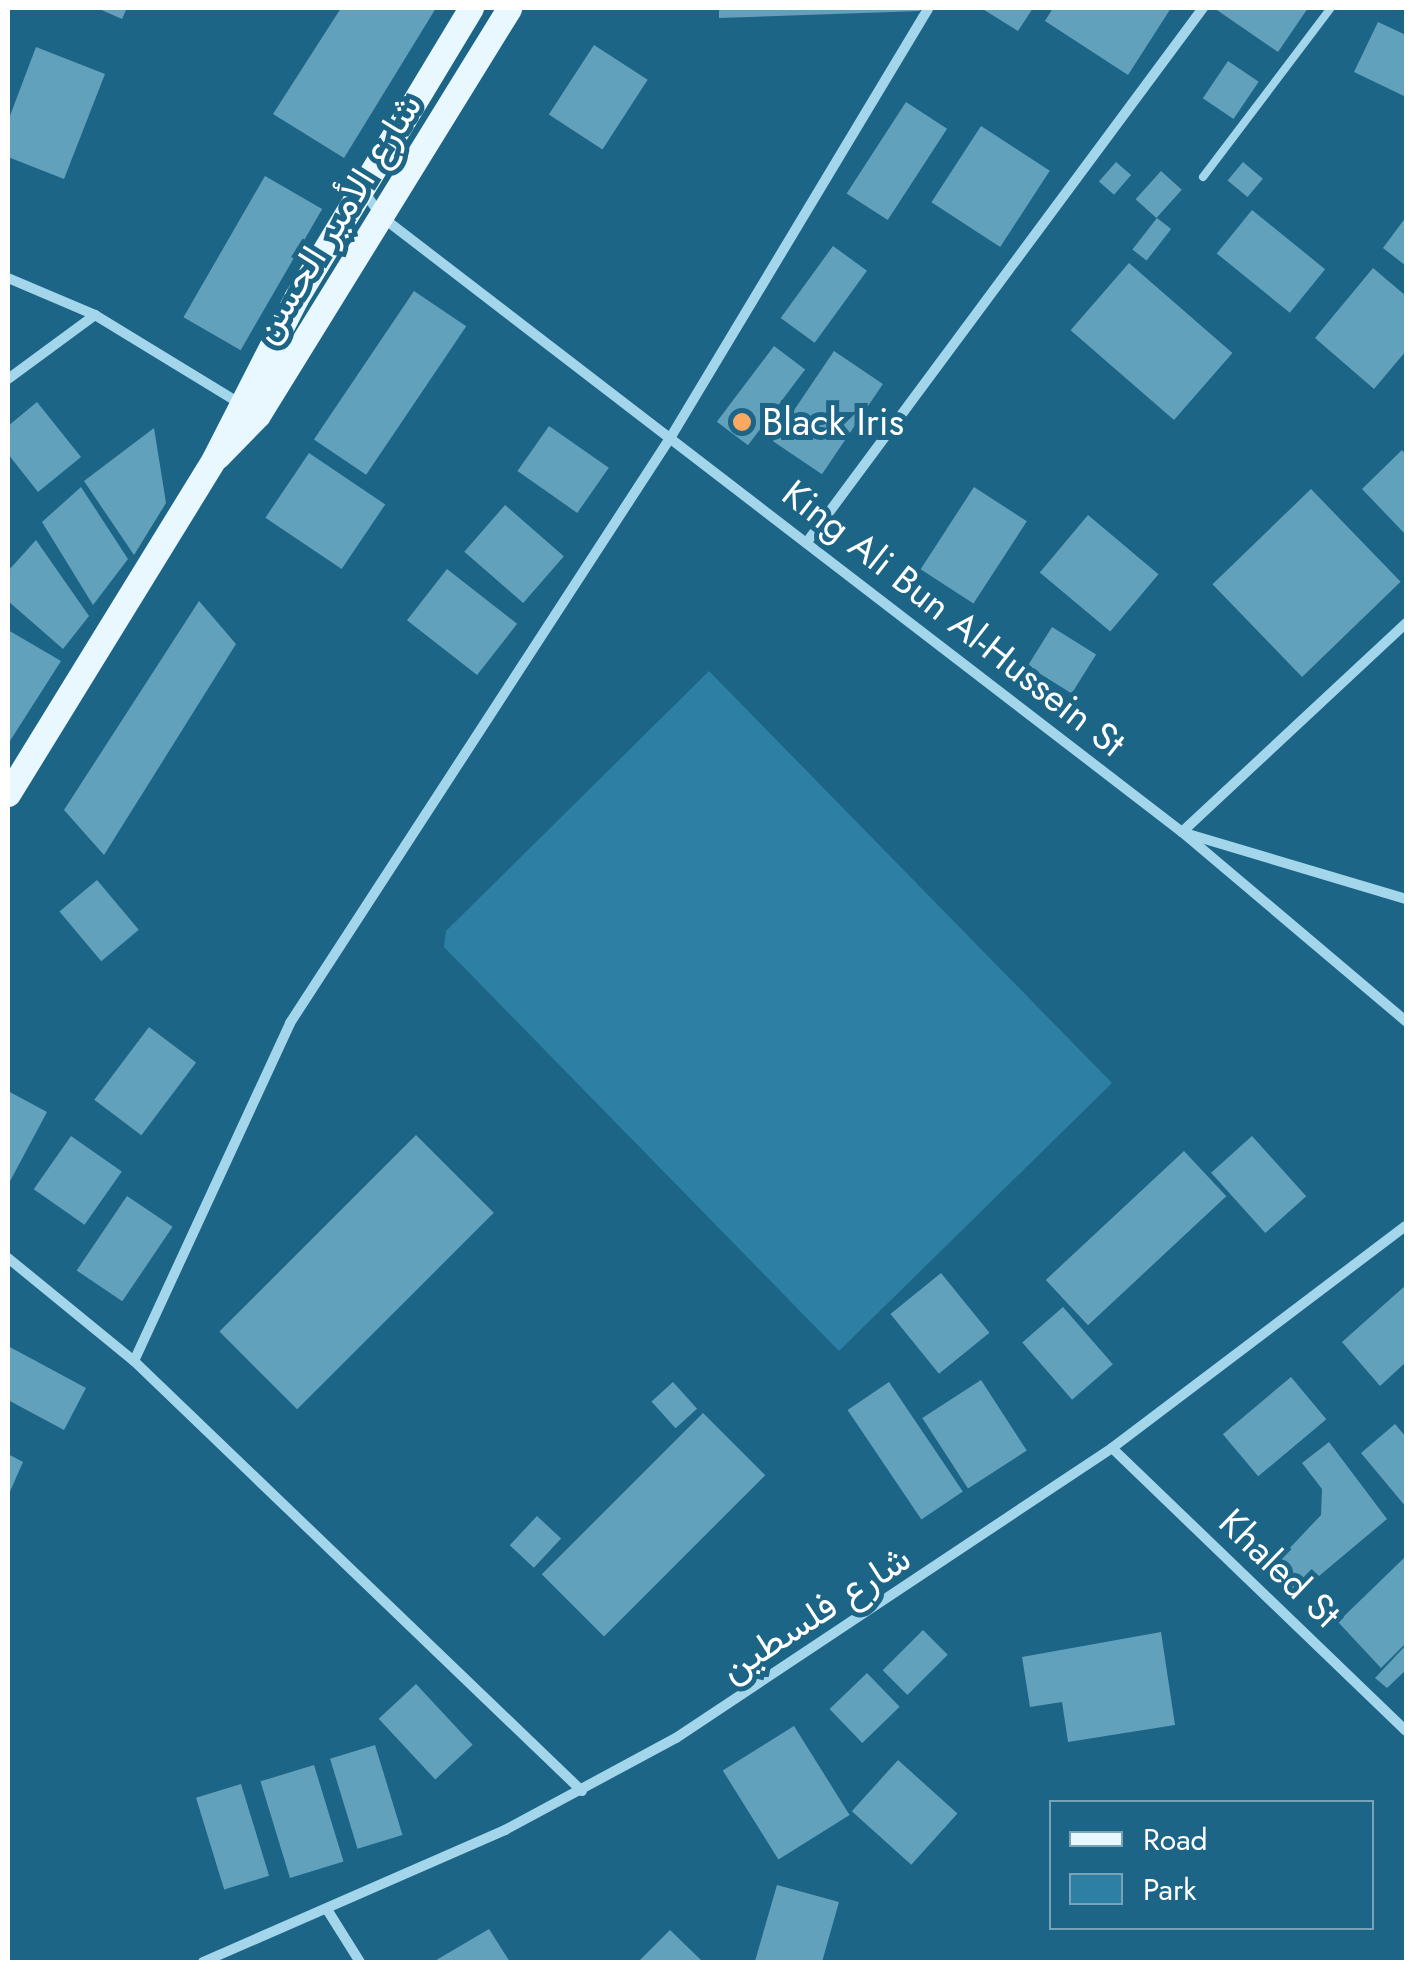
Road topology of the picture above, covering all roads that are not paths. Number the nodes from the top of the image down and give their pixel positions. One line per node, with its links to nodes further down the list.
1 (471, 8): 7 (main road, شارع الأمير الحسن)
2 (509, 8): 8 (main road, شارع الأمير الحسن)
3 (929, 8): 13 (street)
4 (1203, 8): 14 (street)
5 (1331, 8): 6 (lane)
6 (1203, 177)
7 (363, 189): 8 (street, King Ali Bun Al-Hussein St); 12 (main road, شارع الأمير الحسن)
8 (382, 217): 12 (main road, شارع الأمير الحسن); 13 (street, King Ali Bun Al-Hussein St)
9 (8, 278): 10 (street)
10 (95, 316): 11 (street); 12 (street)
11 (8, 379)
12 (248, 409): 16 (main road, شارع الأمير الحسن)
13 (672, 435): 14 (street, King Ali Bun Al-Hussein St); 22 (street)
14 (807, 542): 17 (street, King Ali Bun Al-Hussein St)
15 (1406, 623): 17 (street)
16 (8, 794)
17 (1182, 832): 18 (street); 19 (street, King Ali Bun Al-Hussein St)
18 (1406, 899)
19 (1406, 1021)
20 (1406, 1226): 23 (street, شارع فلسطين)
21 (8, 1258): 22 (street)
22 (134, 1360): 25 (street)
23 (1112, 1448): 24 (street, Khaled St); 25 (street, شارع فلسطين)
24 (1406, 1732)
25 (582, 1791): 26 (street, شارع فلسطين)
26 (328, 1911): 27 (street, شارع فلسطين); 28 (street)
27 (204, 1962)
28 (360, 1962)

